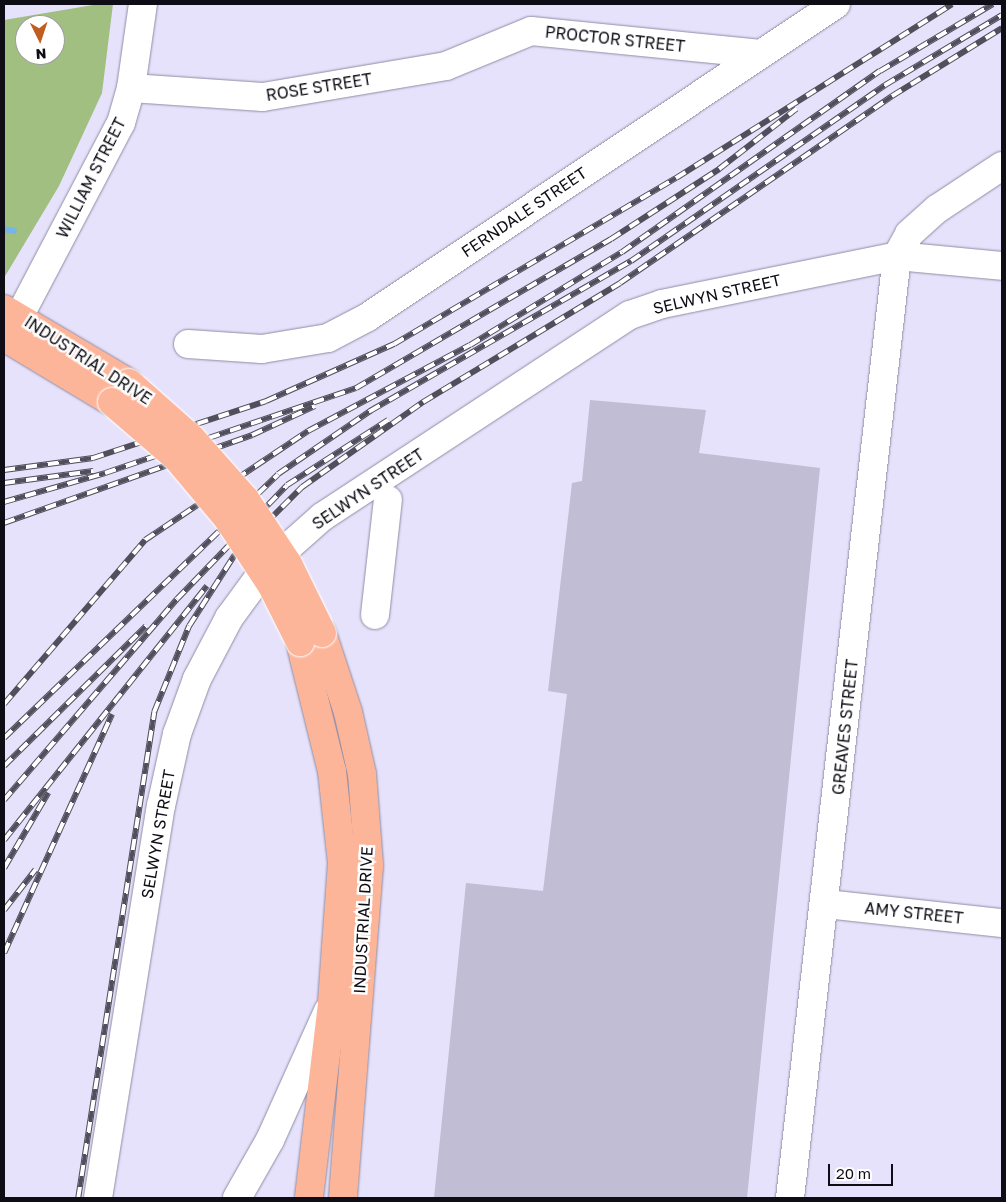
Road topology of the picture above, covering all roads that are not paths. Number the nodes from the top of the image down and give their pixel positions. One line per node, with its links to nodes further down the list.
1 (143, 4): 5 (street, WILLIAM STREET)
2 (836, 4): 3 (street, FERNDALE STREET)
3 (761, 54): 4 (street, PROCTOR STREET); 11 (street, FERNDALE STREET)
4 (446, 66): 5 (street, ROSE STREET)
5 (131, 88): 9 (street, WILLIAM STREET)
6 (1002, 166): 7 (street)
7 (897, 256): 8 (street, SELWYN STREET); 16 (street, GREAVES STREET); 19 (street, SELWYN STREET)
8 (1002, 266)
9 (12, 312): 12 (highway, INDUSTRIAL DRIVE)
10 (4, 337): 12 (highway, INDUSTRIAL DRIVE)
11 (188, 344)
12 (121, 392): 15 (highway, INDUSTRIAL DRIVE, bridge)
13 (388, 500): 14 (street)
14 (375, 615)
15 (311, 638): 18 (highway, INDUSTRIAL DRIVE); 22 (highway, INDUSTRIAL DRIVE)
16 (826, 904): 17 (street, AMY STREET); 23 (street, GREAVES STREET)
17 (1002, 923)
18 (332, 1004): 20 (street); 21 (highway, INDUSTRIAL DRIVE)
19 (98, 1198)
20 (238, 1198)
21 (309, 1198)
22 (343, 1198)
23 (790, 1198)

